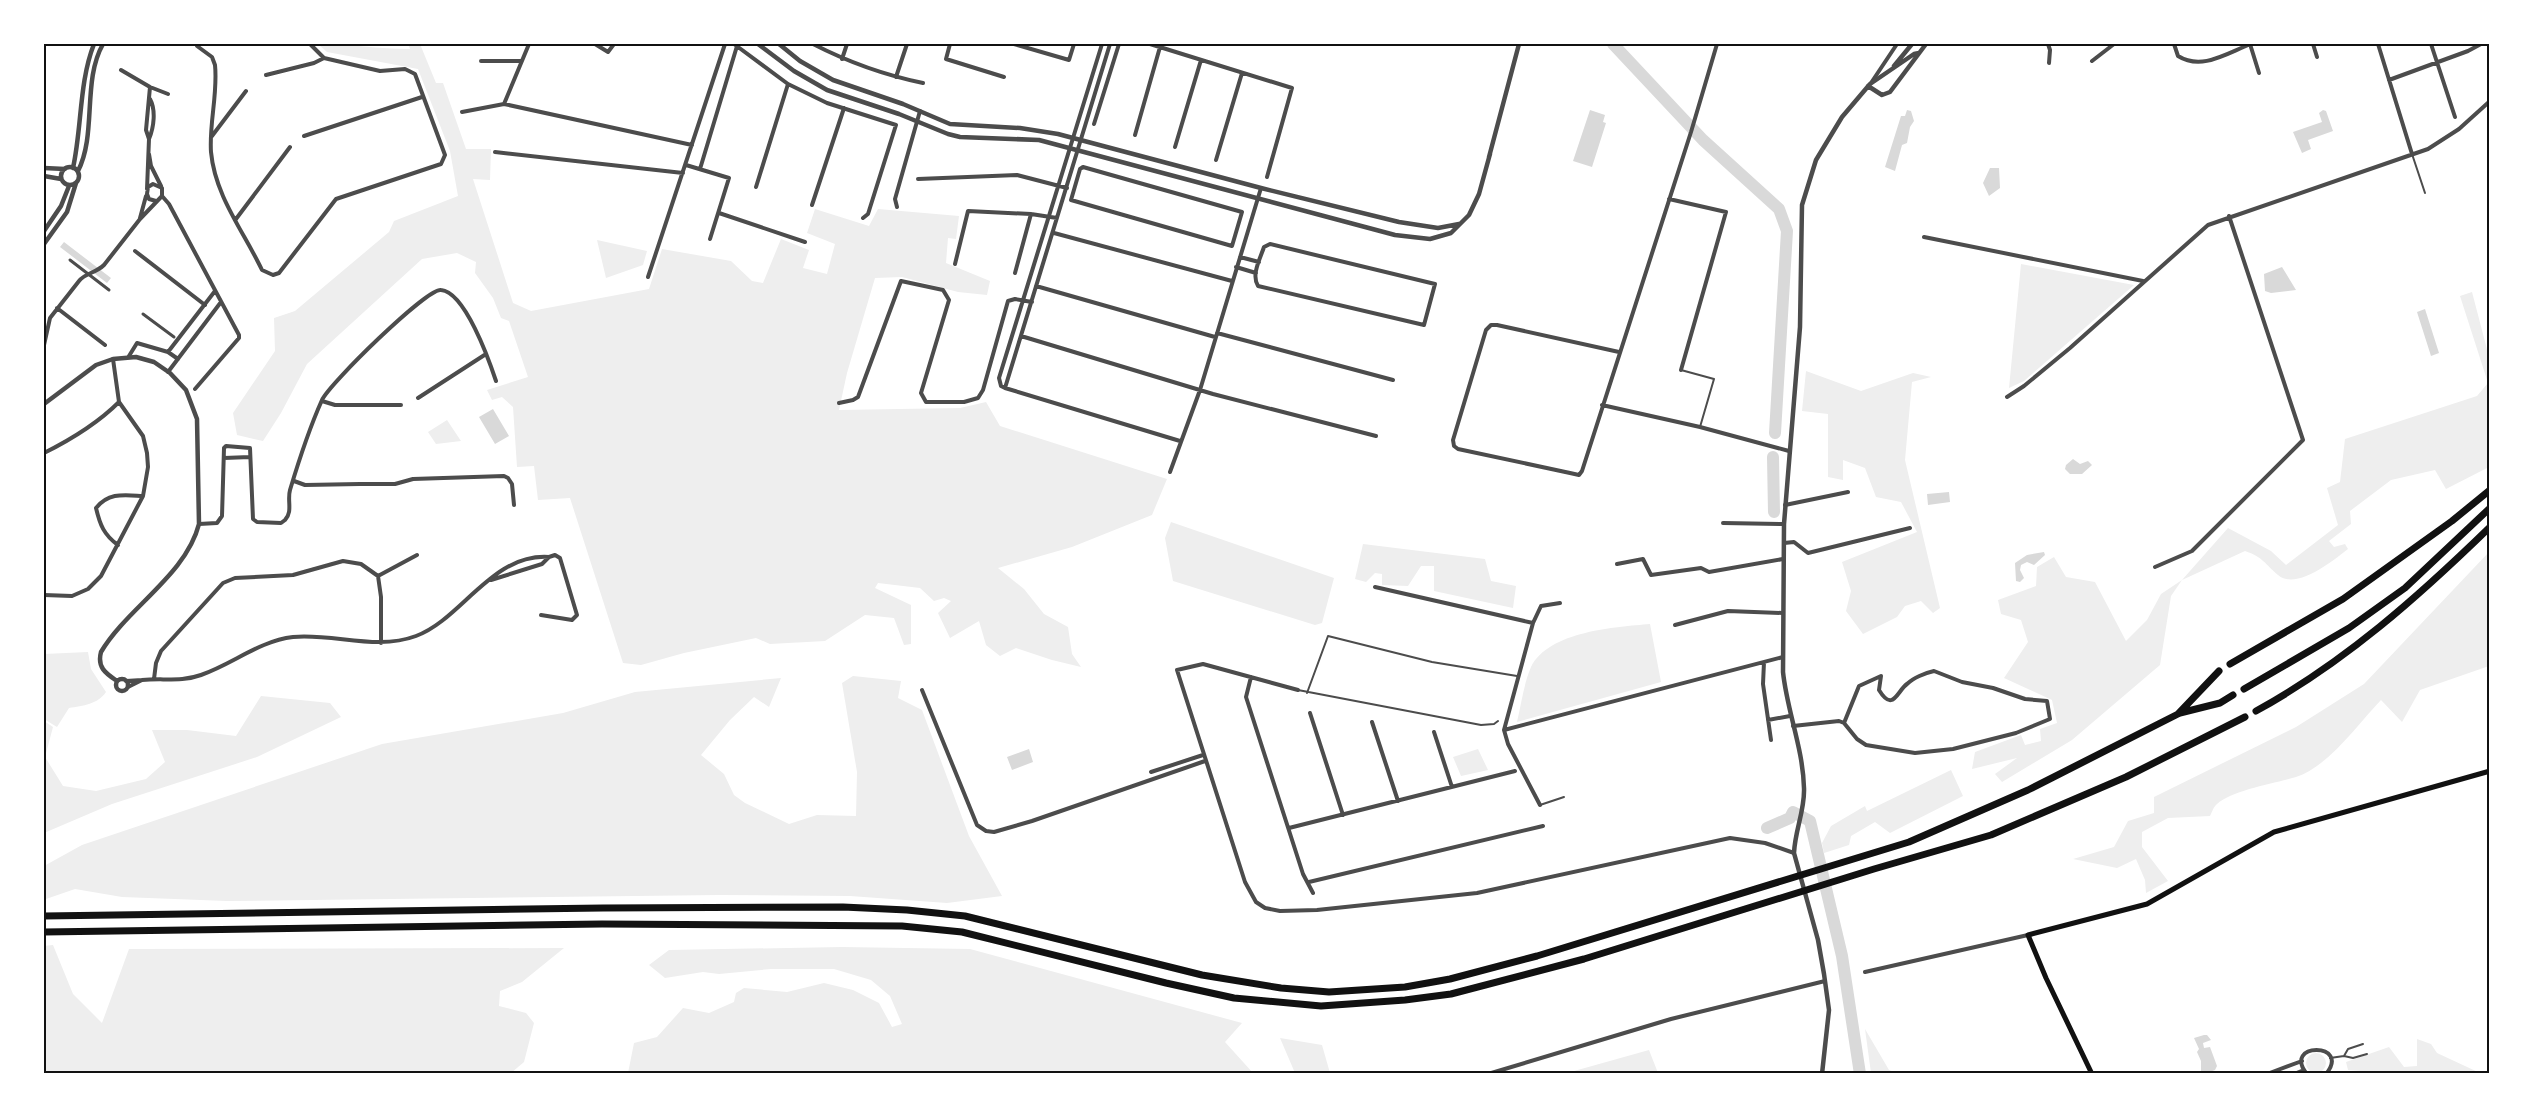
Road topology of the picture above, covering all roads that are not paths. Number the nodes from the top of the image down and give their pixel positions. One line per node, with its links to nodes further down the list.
1 (94, 44): 88 (street)
2 (103, 44): 91 (street)
3 (192, 44): 34 (street)
4 (310, 44): 39 (street)
5 (529, 44): 43 (street)
6 (595, 44): 7 (street)
7 (614, 44)
8 (724, 44): 77 (street)
9 (758, 44): 70 (street)
10 (779, 44): 67 (street)
11 (813, 44): 40 (street)
12 (847, 44): 40 (street)
13 (907, 44): 54 (street)
14 (950, 44): 55 (street)
15 (1014, 44): 16 (street)
16 (1074, 44)
17 (1102, 44): 47 (street)
18 (1110, 44): 48 (street)
19 (1119, 44): 71 (street)
20 (1150, 44): 36 (street)
21 (1519, 44): 122 (street)
22 (1717, 44): 110 (street)
23 (1897, 44): 59 (street)
24 (1912, 44): 49 (street)
25 (1926, 44): 37 (street)
26 (2048, 44): 45 (street)
27 (2114, 44): 44 (street)
28 (2174, 44): 29 (street)
29 (2251, 44): 52 (street)
30 (2313, 44): 38 (street)
31 (2378, 44): 56 (street)
32 (2431, 44): 46 (street)
33 (2481, 44): 46 (street)
34 (198, 45): 74 (street)
35 (736, 45): 58 (street); 90 (street)
36 (1160, 46): 41 (street); 72 (street)
37 (1919, 53): 49 (street); 59 (street)
38 (2317, 57)
39 (324, 58): 53 (street); 63 (street)
40 (842, 59): 54 (street)
41 (1201, 60): 51 (street); 79 (street)
42 (481, 61): 43 (street)
43 (521, 61): 65 (street)
44 (2092, 61)
45 (2049, 63)
46 (2438, 63): 56 (street); 69 (street)
47 (1095, 67): 48 (street); 75 (street)
48 (1103, 69): 76 (street)
49 (1893, 69): 59 (street)
50 (121, 70): 60 (street)
51 (1242, 73): 85 (street); 94 (street)
52 (2259, 73)
53 (266, 75)
54 (896, 77): 57 (street)
55 (1004, 77)
56 (2389, 80): 84 (street)
57 (923, 83)
58 (788, 84): 66 (street); 100 (street)
59 (1869, 85): 184 (street)
60 (150, 87): 62 (street); 81 (street)
61 (246, 91): 74 (street)
62 (168, 94)
63 (422, 97): 73 (street); 121 (street)
64 (2490, 101): 84 (street)
65 (504, 104): 68 (street); 77 (street)
66 (844, 108): 112 (street); 118 (street)
67 (920, 111): 70 (street); 75 (street)
68 (462, 112)
69 (2455, 117)
70 (916, 121): 80 (street); 113 (street)
71 (1094, 124)
72 (1135, 135)
73 (304, 136)
74 (211, 138): 121 (street)
75 (1073, 138): 76 (street); 80 (street)
76 (1081, 141): 83 (street); 103 (street)
77 (692, 145): 86 (street)
78 (290, 147): 121 (street)
79 (1175, 147)
80 (1070, 149): 83 (street); 99 (street)
81 (148, 151): 101 (street); 104 (street)
82 (495, 152): 92 (street)
83 (1078, 152): 102 (street); 109 (street)
84 (2412, 154): 105 (lane); 117 (street)
85 (1216, 160)
86 (686, 165): 90 (street); 92 (street)
87 (44, 168): 89 (street)
88 (73, 168): 89 (street); 91 (street)
89 (65, 169): 96 (street)
90 (700, 169): 114 (street)
91 (78, 171): 97 (street)
92 (683, 172): 140 (street)
93 (44, 176): 96 (street)
94 (1266, 177)
95 (918, 178): 99 (street)
96 (61, 179): 98 (street)
97 (76, 183): 98 (street); 130 (street)
98 (69, 186): 124 (street)
99 (1059, 186): 102 (street); 116 (street)
100 (756, 187)
101 (162, 188): 104 (street); 106 (street)
102 (1067, 188): 107 (street)
103 (1261, 188): 109 (street); 123 (street)
104 (147, 192): 111 (street); 120 (street)
105 (2425, 193)
106 (162, 196): 111 (street); 145 (street)
107 (1064, 198): 108 (street); 119 (street)
108 (1071, 200): 108 (street)
109 (1258, 200): 127 (street); 132 (street)
110 (1669, 200): 160 (street); 165 (street)
111 (156, 201): 120 (street)
112 (812, 204)
113 (897, 207)
114 (719, 213): 128 (street); 129 (street)
115 (1031, 214): 116 (street); 135 (street); 137 (street)
116 (1050, 216): 119 (street); 146 (street)
117 (2229, 216): 142 (street); 208 (street)
118 (863, 218)
119 (1058, 218): 125 (street)
120 (140, 219): 139 (street)
121 (236, 219)
122 (1462, 223): 123 (street); 127 (street)
123 (1422, 227): 127 (street)
124 (44, 231)
125 (1054, 232): 141 (street); 143 (street)
126 (1924, 237): 142 (street)
127 (1418, 238)
128 (710, 239)
129 (805, 242)
130 (44, 244)
131 (135, 251): 149 (street)
132 (1240, 258): 134 (street); 136 (street)
133 (70, 260): 139 (street)
134 (1259, 262): 138 (street); 138 (street)
135 (955, 264)
136 (1236, 267): 138 (street); 141 (street)
137 (1015, 273)
138 (1256, 273)
139 (89, 274): 144 (street); 150 (street)
140 (648, 278)
141 (1232, 281): 152 (street)
142 (2144, 281): 172 (street)
143 (1036, 286): 148 (street); 152 (street)
144 (109, 290)
145 (215, 291): 147 (street); 149 (street)
146 (1022, 299): 148 (street); 170 (street); 176 (street)
147 (221, 302): 158 (street); 169 (street)
148 (1032, 302): 153 (street)
149 (205, 305): 155 (street)
150 (57, 308): 156 (street); 157 (street)
151 (143, 314): 154 (street)
152 (1216, 335): 167 (street); 171 (street)
153 (1021, 336): 170 (street); 171 (street)
154 (174, 338)
155 (180, 338): 158 (street); 159 (street)
156 (44, 345)
157 (105, 345)
158 (189, 345): 164 (street)
159 (168, 352): 162 (street); 164 (street)
160 (1619, 352): 179 (street); 179 (street)
161 (486, 354): 168 (street); 173 (street); 174 (street)
162 (129, 356): 163 (street); 166 (street)
163 (113, 359): 175 (street); 177 (street)
164 (178, 359): 166 (street)
165 (1681, 370): 180 (lane)
166 (168, 372): 198 (street)
167 (1393, 380)
168 (496, 381)
169 (195, 388)
170 (1005, 388): 182 (street)
171 (1200, 390): 181 (street); 182 (street)
172 (2007, 397)
173 (418, 398)
174 (322, 401): 178 (street); 190 (street)
175 (119, 402): 185 (street); 193 (street)
176 (839, 403)
177 (44, 404)
178 (401, 405)
179 (1602, 405): 180 (street)
180 (1700, 427): 184 (street)
181 (1376, 436)
182 (1180, 441): 189 (street)
183 (236, 447): 186 (street); 187 (street); 188 (street)
184 (1789, 451): 195 (street)
185 (44, 453)
186 (250, 457): 188 (street); 190 (street)
187 (224, 458): 188 (street); 198 (street)
188 (236, 458)
189 (1170, 472)
190 (294, 481): 194 (street)
191 (2490, 490): 221 (highway)
192 (1848, 492): 195 (street)
193 (143, 496): 203 (street); 203 (street)
194 (513, 505)
195 (1785, 505): 199 (street)
196 (2490, 508): 228 (highway)
197 (1724, 523): 199 (street)
198 (199, 524): 226 (street)
199 (1784, 524): 202 (street)
200 (2490, 527): 233 (highway)
201 (1910, 528): 202 (street)
202 (1784, 543): 206 (street)
203 (118, 544): 212 (street)
204 (417, 555): 209 (street)
205 (549, 557): 210 (street); 210 (street); 215 (street)
206 (1783, 559): 207 (street); 214 (street)
207 (1617, 564)
208 (2155, 567)
209 (378, 576): 218 (street); 225 (street)
210 (491, 580): 218 (street)
211 (1375, 587): 216 (street)
212 (44, 595)
213 (1560, 603): 216 (street)
214 (1783, 612): 217 (street); 219 (street)
215 (541, 615)
216 (1533, 623): 223 (street)
217 (1675, 625)
218 (381, 643): 225 (street)
219 (1783, 657): 220 (street); 236 (street)
220 (1764, 662): 238 (street); 243 (street)
221 (2230, 664)
222 (2219, 670): 235 (highway)
223 (1519, 675): 231 (lane); 243 (street)
224 (1251, 677): 230 (street); 246 (street); 257 (street)
225 (154, 679): 227 (street)
226 (117, 681): 227 (street); 227 (street)
227 (127, 684)
228 (2244, 689)
229 (922, 690): 247 (street)
230 (1298, 690): 231 (lane)
231 (1307, 693): 239 (lane)
232 (2233, 695): 235 (highway)
233 (2256, 711)
234 (1310, 713): 255 (street)
235 (2178, 714): 261 (highway)
236 (1790, 716): 238 (street); 242 (street)
237 (2245, 717): 262 (highway)
238 (1768, 720): 245 (street)
239 (1498, 721)
240 (1372, 722): 253 (street)
241 (1844, 723): 241 (street); 242 (street)
242 (1793, 726): 258 (street)
243 (1504, 730): 254 (street)
244 (1434, 732): 251 (street)
245 (1771, 740)
246 (1203, 755): 247 (street); 250 (street)
247 (1205, 761): 258 (street)
248 (1515, 771): 251 (street)
249 (2490, 771): 263 (main road)
250 (1151, 772)
251 (1452, 787): 253 (street)
252 (1564, 798): 254 (lane)
253 (1398, 801): 255 (street)
254 (1540, 805)
255 (1343, 814): 257 (street)
256 (1543, 826): 259 (street)
257 (1289, 828): 259 (street)
258 (1794, 853): 265 (street)
259 (1309, 882): 260 (street)
260 (1313, 893)
261 (44, 916)
262 (44, 932)
263 (2028, 935): 264 (street); 274 (main road)
264 (1865, 972)
265 (1825, 981): 272 (street); 273 (street)
266 (2363, 1044): 268 (lane)
267 (2367, 1054): 268 (lane)
268 (2344, 1056): 269 (lane)
269 (2330, 1058): 270 (street); 277 (street)
270 (2302, 1061): 271 (street); 275 (street)
271 (2305, 1072): 276 (street)
272 (1488, 1074)
273 (1822, 1074)
274 (2092, 1074)
275 (2267, 1074)
276 (2294, 1074)
277 (2326, 1074)

